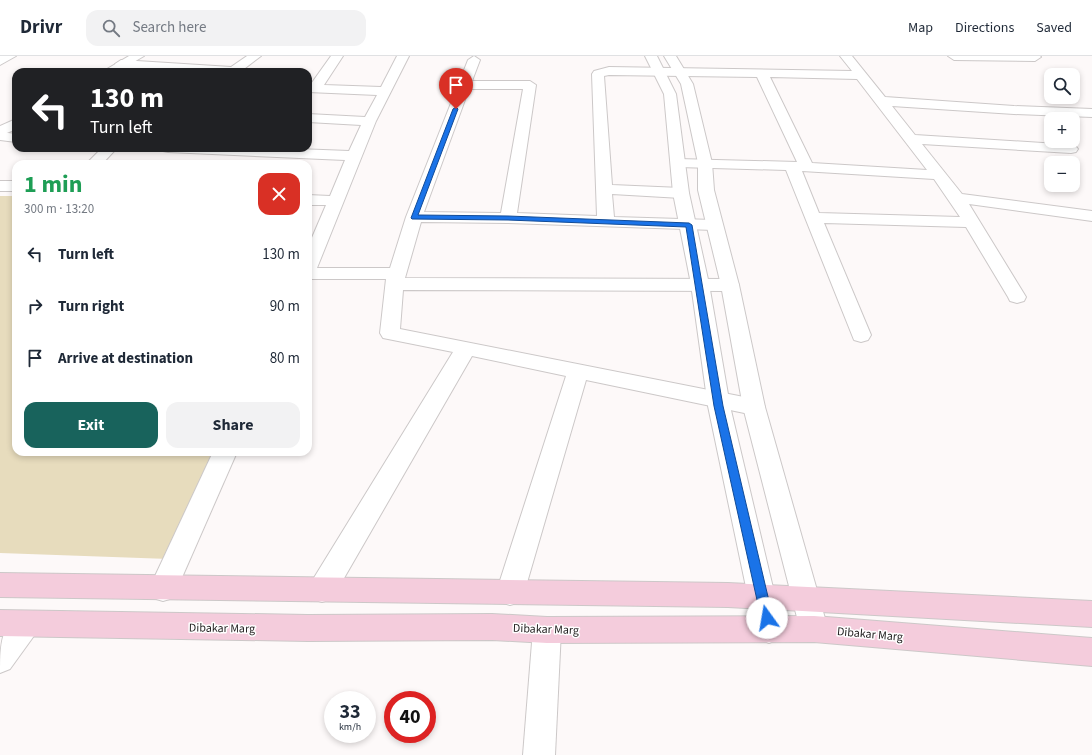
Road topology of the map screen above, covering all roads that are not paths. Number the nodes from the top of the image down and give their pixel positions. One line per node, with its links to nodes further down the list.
1 (10, 56): 10 (street)
2 (138, 56): 11 (street)
3 (254, 56): 15 (street)
4 (337, 56): 19 (street)
5 (403, 56): 20 (street)
6 (846, 56): 17 (street)
7 (954, 56): 8 (street)
8 (1033, 56)
9 (474, 60): 18 (street)
10 (0, 61)
11 (121, 64): 13 (street); 14 (street)
12 (665, 64): 16 (street); 39 (street); 40 (street); 45 (street)
13 (114, 68)
14 (176, 68)
15 (238, 68)
16 (762, 74): 17 (street); 41 (street)
17 (860, 75): 21 (street)
18 (465, 85): 51 (street); 52 (street)
19 (312, 88): 20 (street)
20 (385, 91): 25 (street)
21 (881, 101): 22 (street); 31 (street)
22 (1033, 110): 23 (street); 26 (street)
23 (1092, 113)
24 (312, 118): 25 (street)
25 (369, 121): 37 (street)
26 (1044, 122)
27 (12, 125): 28 (street)
28 (0, 132)
29 (0, 136): 30 (street)
30 (12, 138)
31 (910, 139): 32 (street); 42 (street)
32 (1044, 147)
33 (1055, 148): 34 (street)
34 (1070, 148)
35 (106, 152): 38 (street)
36 (261, 152): 37 (street)
37 (354, 156): 49 (street)
38 (97, 160)
39 (678, 162): 40 (street); 46 (street)
40 (705, 163): 41 (street); 57 (street)
41 (800, 167): 42 (street); 53 (street)
42 (938, 175): 47 (street)
43 (0, 186): 44 (street)
44 (12, 186)
45 (604, 189): 46 (street); 54 (street)
46 (682, 193): 56 (street)
47 (957, 198): 50 (street); 55 (street)
48 (312, 200): 49 (street)
49 (336, 201): 58 (street)
50 (1092, 216)
51 (414, 218): 52 (street); 60 (street)
52 (508, 218): 54 (street)
53 (814, 218): 55 (street); 66 (street)
54 (606, 221): 56 (street)
55 (971, 222): 63 (street)
56 (689, 225): 57 (street); 61 (street)
57 (714, 225): 62 (street)
58 (312, 258)
59 (312, 274): 60 (street)
60 (396, 279): 61 (street); 67 (street)
61 (700, 284): 62 (street); 64 (street)
62 (730, 285): 65 (street)
63 (1017, 297)
64 (708, 333): 65 (street); 69 (street)
65 (740, 334): 70 (street)
66 (861, 335)
67 (466, 348): 68 (street); 74 (street)
68 (578, 371): 69 (street); 75 (street)
69 (718, 401): 70 (street); 76 (street)
70 (754, 407): 77 (street)
71 (223, 456): 73 (street)
72 (0, 585): 73 (main road)
73 (163, 589): 74 (main road)
74 (322, 590): 75 (main road)
75 (510, 593): 76 (main road)
76 (762, 596): 77 (main road); 82 (street)
77 (807, 598): 78 (main road); 80 (street)
78 (1092, 614)
79 (13, 624): 81 (main road, Dibakar Marg); 84 (street)
80 (814, 629): 82 (main road, Dibakar Marg); 83 (main road, Dibakar Marg)
81 (547, 630): 82 (main road, Dibakar Marg); 85 (street)
82 (769, 630)
83 (1092, 652)
84 (0, 659)
85 (539, 755)

